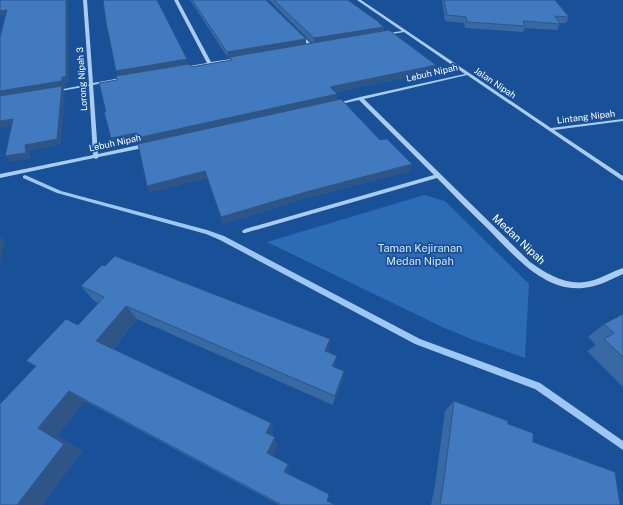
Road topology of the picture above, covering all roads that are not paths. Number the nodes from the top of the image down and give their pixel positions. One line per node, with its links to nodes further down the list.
1 (85, 0): 15 (street, Lorong Nipah 3)
2 (176, 0): 11 (street)
3 (359, 0): 5 (street, Jalan Nipah)
4 (295, 30): 8 (street)
5 (405, 31): 6 (street); 13 (street, Jalan Nipah)
6 (376, 36)
7 (319, 45): 8 (street)
8 (312, 46): 9 (street)
9 (304, 48)
10 (240, 59): 11 (street)
11 (210, 64): 12 (street)
12 (181, 69)
13 (468, 74): 17 (street, Lebuh Nipah); 20 (street, Jalan Nipah)
14 (129, 78): 15 (street)
15 (91, 84): 16 (street); 22 (street, Lorong Nipah 3)
16 (52, 91)
17 (360, 98): 18 (street, Lebuh Nipah); 24 (street, Medan Nipah)
18 (332, 104)
19 (623, 120): 20 (street, Lintang Nipah)
20 (551, 129): 25 (street, Jalan Nipah)
21 (157, 143): 22 (street, Lebuh Nipah)
22 (96, 157): 23 (street, Lebuh Nipah)
23 (0, 176)
24 (438, 176): 26 (street); 27 (street, Medan Nipah)
25 (623, 179)
26 (245, 231)
27 (623, 271)

